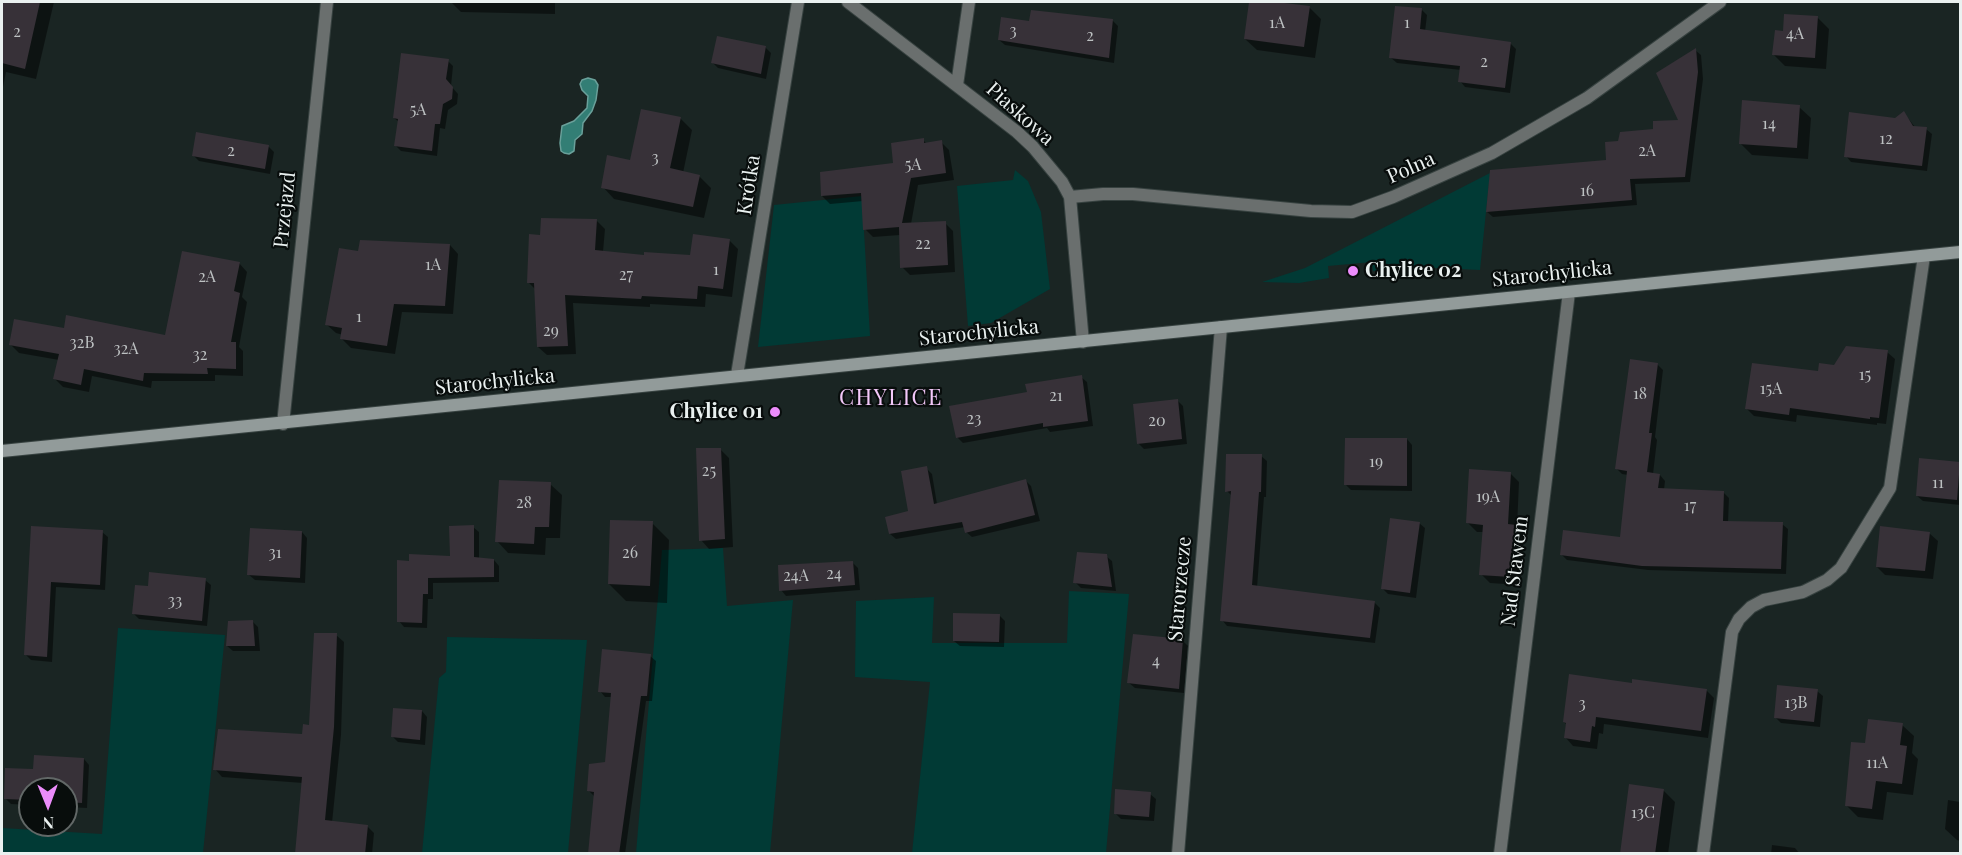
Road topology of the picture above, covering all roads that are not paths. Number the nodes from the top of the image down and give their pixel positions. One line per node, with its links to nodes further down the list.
1 (327, 2): 14 (street, Przejazd)
2 (798, 2): 13 (street, Krótka)
3 (848, 2): 6 (street, Piaskowa)
4 (969, 2): 6 (street)
5 (1720, 2): 7 (street, Polna)
6 (957, 85): 7 (street, Piaskowa)
7 (1070, 197): 12 (street, Piaskowa)
8 (1960, 252): 9 (street, Starochylicka)
9 (1924, 256): 10 (street, Starochylicka); 18 (street)
10 (1569, 292): 11 (street, Starochylicka); 17 (street, Nad Stawem)
11 (1221, 327): 12 (street, Starochylicka); 16 (street, Starorzecze)
12 (1083, 342): 13 (street, Starochylicka)
13 (737, 375): 14 (street, Starochylicka)
14 (283, 424): 15 (street, Starochylicka)
15 (2, 451)
16 (1178, 854)
17 (1500, 854)
18 (1703, 854)

